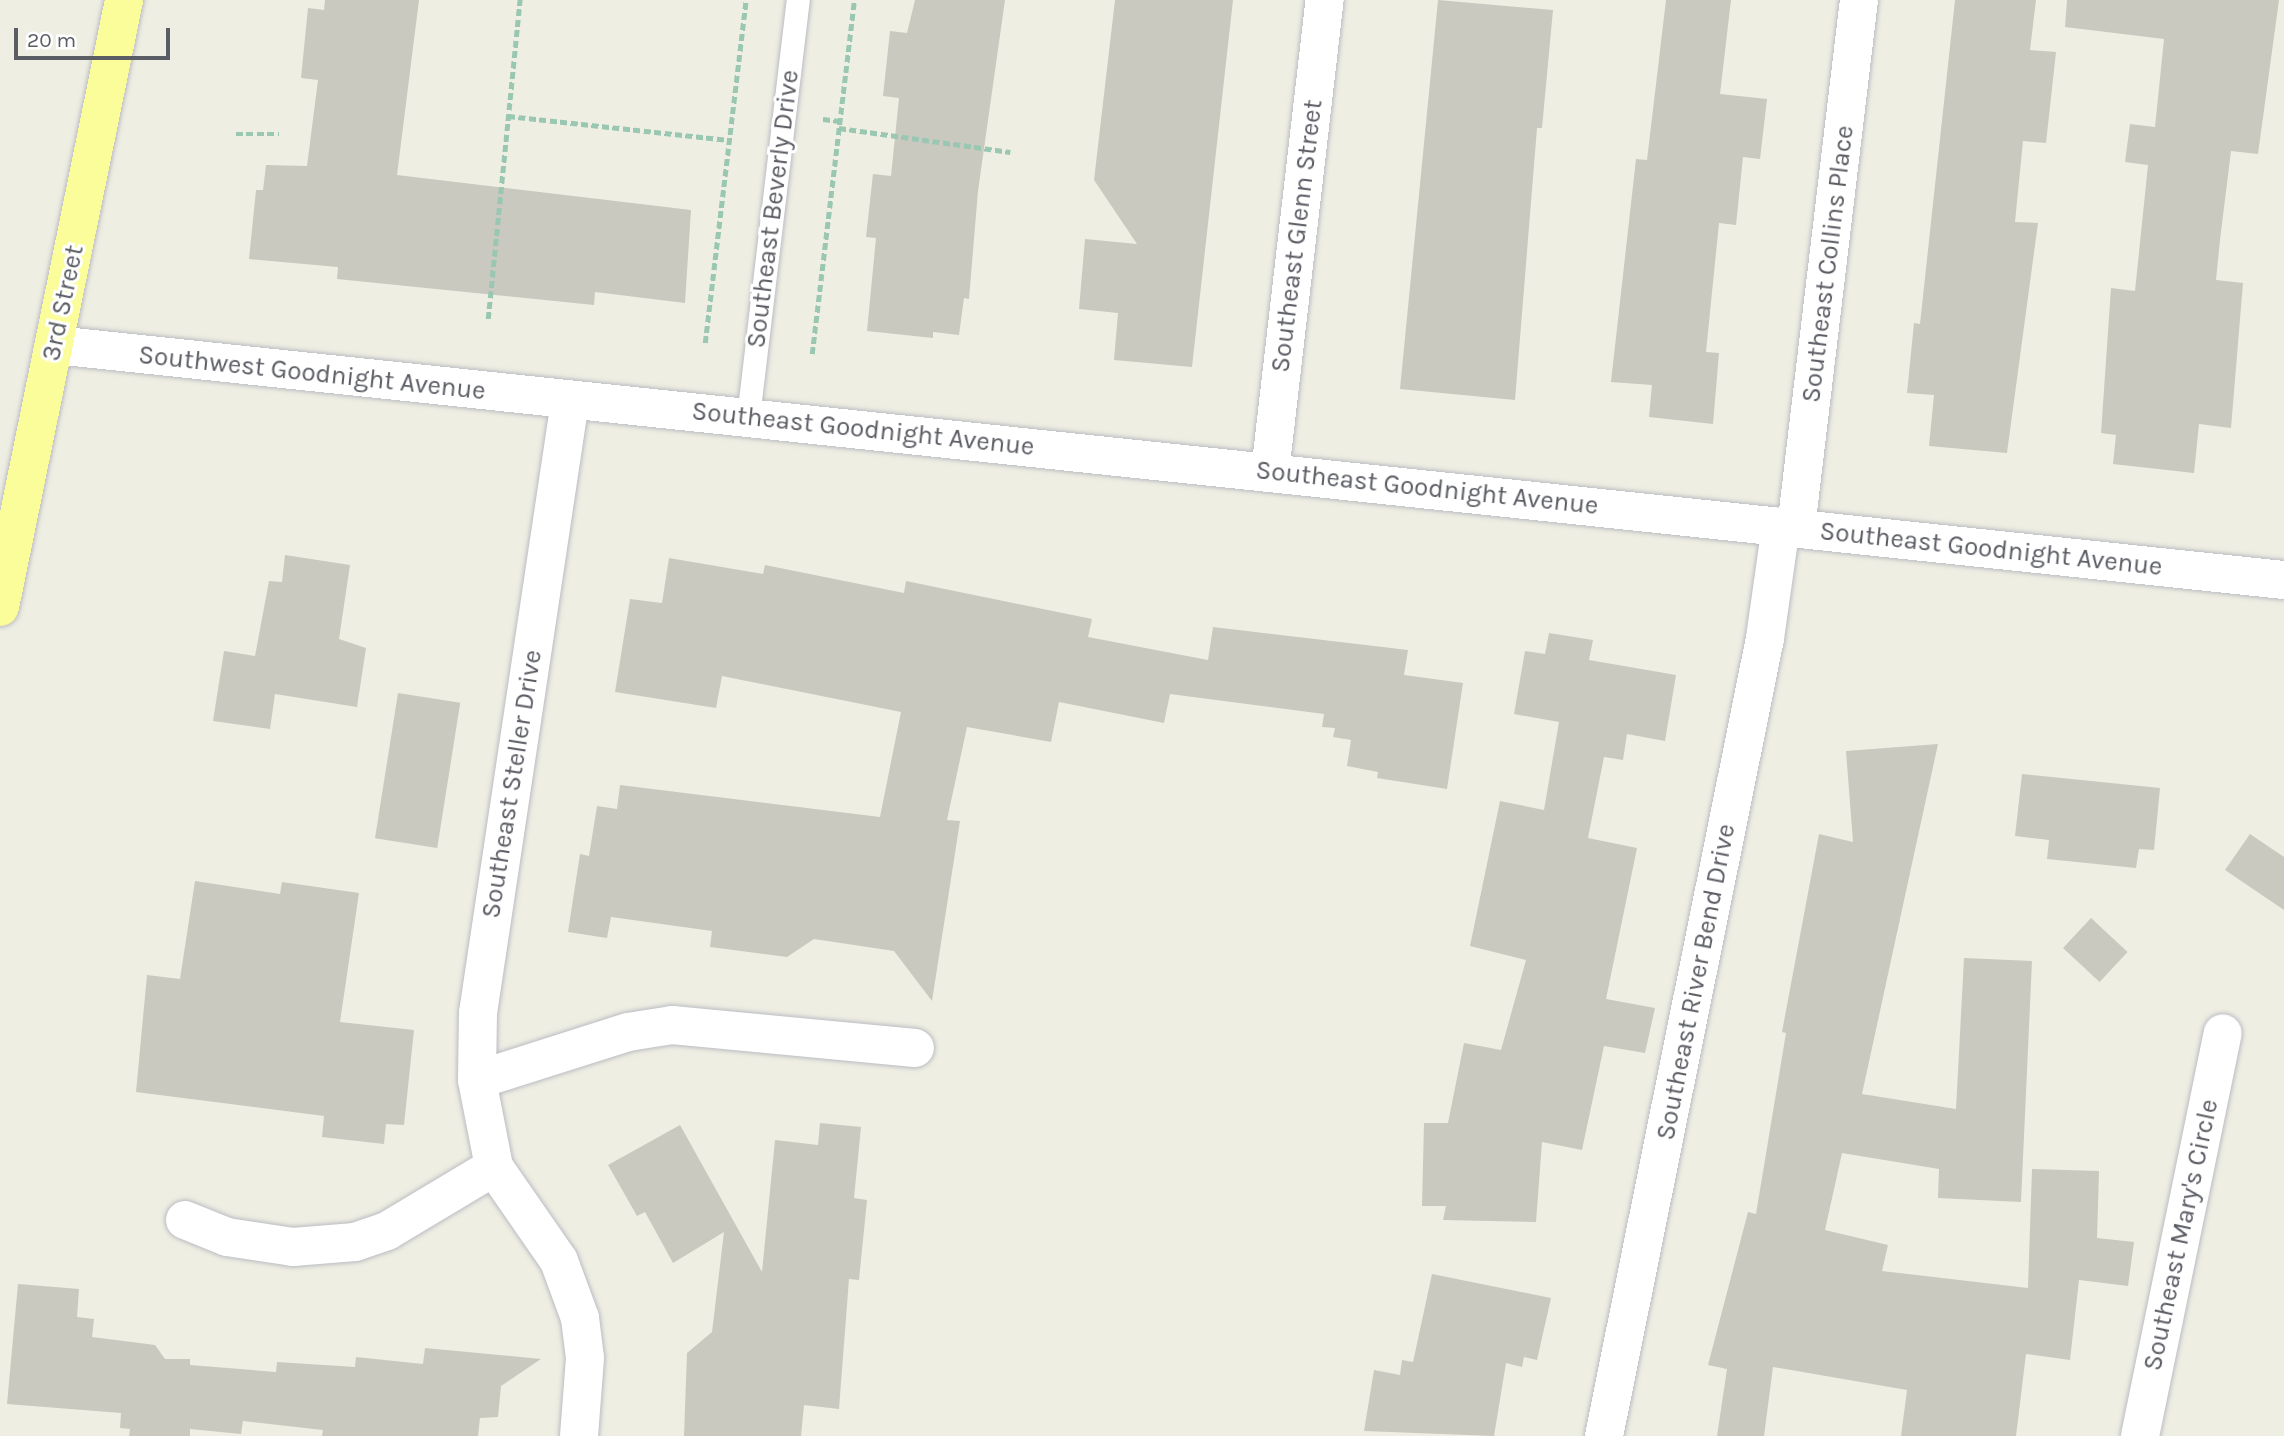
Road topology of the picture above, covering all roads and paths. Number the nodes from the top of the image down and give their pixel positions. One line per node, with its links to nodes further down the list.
1 (124, 0): 16 (highway, 3rd Street)
2 (520, 0): 8 (path)
3 (746, 0): 12 (path)
4 (798, 0): 19 (lane, Southeast Beverly Drive)
5 (854, 0): 9 (path)
6 (1325, 0): 20 (street, Southeast Glenn Street)
7 (1859, 0): 21 (street, Southeast Collins Place)
8 (509, 116): 12 (path); 14 (path)
9 (839, 128): 13 (path); 17 (path)
10 (236, 134): 11 (path)
11 (279, 134)
12 (729, 140): 15 (path)
13 (1010, 152)
14 (488, 319)
15 (705, 343)
16 (55, 345): 18 (street, Southwest Goodnight Avenue); 23 (highway, 3rd Street)
17 (812, 354)
18 (570, 401): 19 (street, Southeast Goodnight Avenue); 26 (street, Southeast Steller Drive)
19 (748, 417): 20 (street, Southeast Goodnight Avenue)
20 (1270, 472): 21 (street, Southeast Goodnight Avenue)
21 (1788, 527): 22 (street, Southeast Goodnight Avenue); 30 (street, Southeast River Bend Drive)
22 (2284, 580)
23 (0, 607)
24 (2223, 1033): 31 (street, Southeast Mary's Circle)
25 (915, 1048): 26 (street)
26 (477, 1080): 27 (street, Southeast Steller Drive)
27 (494, 1167): 28 (street); 29 (street)
28 (185, 1220)
29 (579, 1436)
30 (1604, 1436)
31 (2140, 1436)

